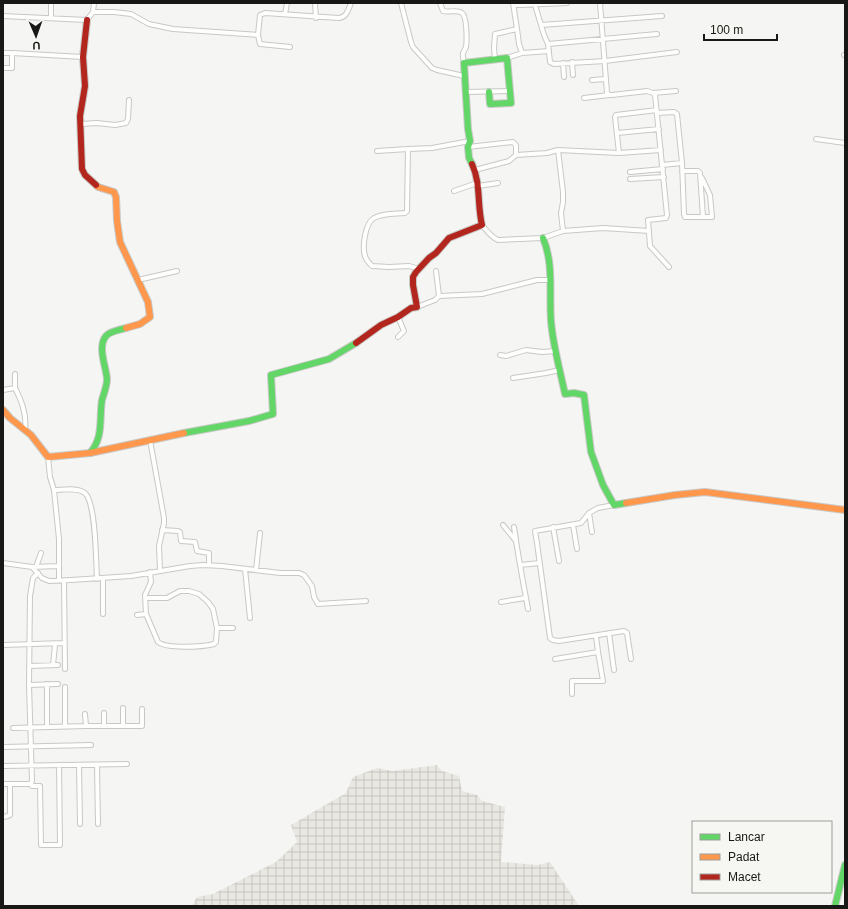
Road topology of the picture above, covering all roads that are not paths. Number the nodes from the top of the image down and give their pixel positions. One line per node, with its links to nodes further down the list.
1 (51, 3): 17 (street)
2 (94, 3): 13 (street)
3 (287, 3): 14 (street)
4 (315, 3): 18 (street)
5 (351, 3): 18 (street)
6 (401, 3): 42 (street)
7 (440, 3): 37 (street)
8 (513, 3): 22 (street)
9 (517, 3): 12 (street)
10 (566, 3): 12 (street)
11 (600, 3): 20 (street)
12 (535, 5): 21 (street)
13 (93, 12): 19 (street); 24 (street)
14 (285, 14): 18 (street); 24 (street)
15 (3, 16): 17 (street)
16 (662, 16): 20 (street)
17 (51, 18): 19 (street)
18 (316, 18)
19 (87, 20): 33 (street)
20 (601, 20): 21 (street); 25 (street)
21 (541, 25): 26 (street)
22 (517, 29): 32 (street); 35 (street)
23 (657, 34): 25 (street)
24 (258, 35): 27 (street)
25 (602, 39): 26 (street); 36 (street)
26 (548, 44): 28 (street)
27 (290, 47)
28 (549, 51): 32 (street); 39 (street)
29 (677, 52): 36 (street)
30 (12, 53): 31 (street); 33 (street); 40 (street)
31 (3, 54)
32 (522, 54): 34 (street)
33 (83, 57): 55 (street)
34 (507, 58): 35 (street); 46 (street)
35 (494, 60): 37 (street)
36 (605, 60): 38 (street); 44 (street)
37 (464, 62): 42 (street)
38 (572, 62): 39 (street); 41 (street)
39 (563, 63): 43 (street)
40 (3, 68)
41 (573, 75)
42 (464, 76): 48 (street)
43 (564, 76)
44 (606, 79): 45 (street); 51 (street)
45 (592, 80)
46 (510, 91): 49 (street); 49 (street)
47 (676, 91): 50 (street)
48 (466, 92): 49 (street); 60 (street)
49 (489, 92)
50 (653, 92): 51 (street); 54 (street)
51 (609, 95): 52 (street)
52 (584, 98)
53 (129, 100): 55 (street)
54 (657, 112): 56 (street); 57 (street); 67 (street)
55 (81, 124): 89 (street)
56 (659, 129): 57 (street); 63 (street)
57 (616, 133): 65 (street)
58 (816, 139): 59 (street)
59 (845, 143)
60 (469, 144): 61 (street); 66 (street); 69 (street)
61 (408, 149): 64 (street); 86 (street)
62 (558, 150): 65 (street); 66 (street); 82 (street)
63 (661, 150): 65 (street); 68 (street)
64 (377, 151)
65 (620, 153)
66 (516, 155): 69 (street)
67 (682, 163): 68 (street); 70 (street)
68 (663, 167): 71 (street); 72 (street)
69 (475, 170): 76 (street)
70 (682, 171): 73 (street); 80 (street)
71 (630, 172)
72 (664, 177): 74 (street); 83 (street)
73 (702, 178): 78 (street); 79 (street)
74 (630, 179)
75 (498, 183): 76 (street)
76 (477, 184): 77 (street); 81 (street)
77 (454, 191)
78 (702, 195): 79 (street); 80 (street)
79 (710, 195): 80 (street)
80 (704, 217)
81 (482, 225): 84 (street); 86 (street)
82 (563, 231): 83 (street); 84 (street)
83 (649, 231): 85 (street)
84 (543, 238): 90 (street)
85 (669, 267)
86 (419, 269): 92 (street)
87 (177, 271): 89 (street)
88 (436, 271): 91 (street)
89 (138, 280): 105 (street)
90 (550, 280): 91 (street); 95 (street)
91 (438, 296): 92 (street)
92 (417, 307): 93 (street)
93 (398, 317): 94 (street); 104 (street)
94 (398, 337)
95 (556, 351): 96 (street); 97 (street)
96 (500, 354)
97 (560, 370): 99 (street); 108 (street)
98 (15, 374): 100 (street)
99 (513, 378)
100 (15, 388): 101 (street); 103 (street)
101 (3, 390)
102 (3, 410): 103 (street)
103 (25, 430): 106 (street)
104 (150, 440): 105 (street); 115 (street)
105 (90, 453): 106 (street)
106 (48, 456): 107 (street)
107 (54, 490): 125 (street); 134 (street)
108 (614, 505): 109 (street); 110 (street)
109 (845, 510)
110 (589, 513): 112 (street); 116 (street)
111 (503, 525): 118 (street)
112 (573, 525): 114 (street); 119 (street)
113 (514, 527): 118 (street)
114 (553, 527): 121 (street); 123 (street)
115 (162, 530): 126 (street); 129 (street)
116 (592, 532)
117 (260, 533): 130 (street)
118 (516, 541): 124 (street)
119 (577, 549)
120 (41, 553): 127 (street)
121 (560, 561)
122 (3, 563): 127 (street)
123 (540, 563): 124 (street); 148 (street)
124 (520, 565): 137 (street)
125 (59, 566): 127 (street); 135 (street)
126 (209, 566): 128 (street); 129 (street)
127 (34, 567): 132 (street)
128 (245, 569): 130 (street); 144 (street)
129 (160, 570): 131 (street)
130 (256, 570): 138 (street)
131 (150, 572): 133 (street); 136 (street)
132 (38, 573): 135 (street); 150 (street)
133 (103, 578): 134 (street); 141 (street)
134 (97, 579): 135 (street)
135 (61, 580): 149 (street)
136 (145, 598): 142 (street); 145 (street)
137 (525, 598): 139 (street); 140 (street)
138 (366, 601)
139 (501, 602)
140 (528, 609)
141 (103, 614)
142 (146, 614): 143 (street); 145 (street)
143 (137, 615)
144 (250, 618)
145 (217, 628): 146 (street)
146 (233, 628)
147 (609, 633): 148 (street); 155 (street); 158 (street)
148 (596, 636): 153 (street)
149 (64, 643): 150 (street); 157 (street)
150 (29, 644): 151 (street); 156 (street)
151 (3, 645)
152 (55, 645): 156 (street)
153 (598, 652): 154 (street); 163 (street)
154 (555, 659)
155 (631, 659)
156 (29, 666): 161 (street)
157 (65, 669)
158 (614, 670)
159 (47, 684): 160 (street); 161 (street); 173 (street)
160 (58, 684)
161 (29, 685): 172 (street)
162 (65, 687): 168 (street)
163 (572, 694)
164 (123, 708): 171 (street)
165 (142, 709): 171 (street)
166 (104, 712): 170 (street)
167 (85, 714): 169 (street)
168 (65, 726): 169 (street); 173 (street)
169 (86, 726): 170 (street)
170 (104, 726): 171 (street)
171 (123, 726)
172 (30, 727): 173 (street); 174 (street); 177 (street)
173 (47, 727)
174 (13, 728)
175 (91, 745): 177 (street)
176 (3, 746): 177 (street)
177 (31, 746): 179 (street)
178 (127, 764): 182 (street)
179 (31, 765): 180 (street); 183 (street); 184 (street)
180 (59, 765): 181 (street); 184 (street)
181 (79, 765): 182 (street); 188 (street)
182 (97, 765): 189 (street)
183 (3, 766)
184 (31, 783): 186 (street)
185 (3, 784): 186 (street)
186 (10, 784): 187 (street)
187 (3, 817)
188 (80, 824)
189 (98, 824)
190 (845, 865): 191 (street)
191 (835, 906)

